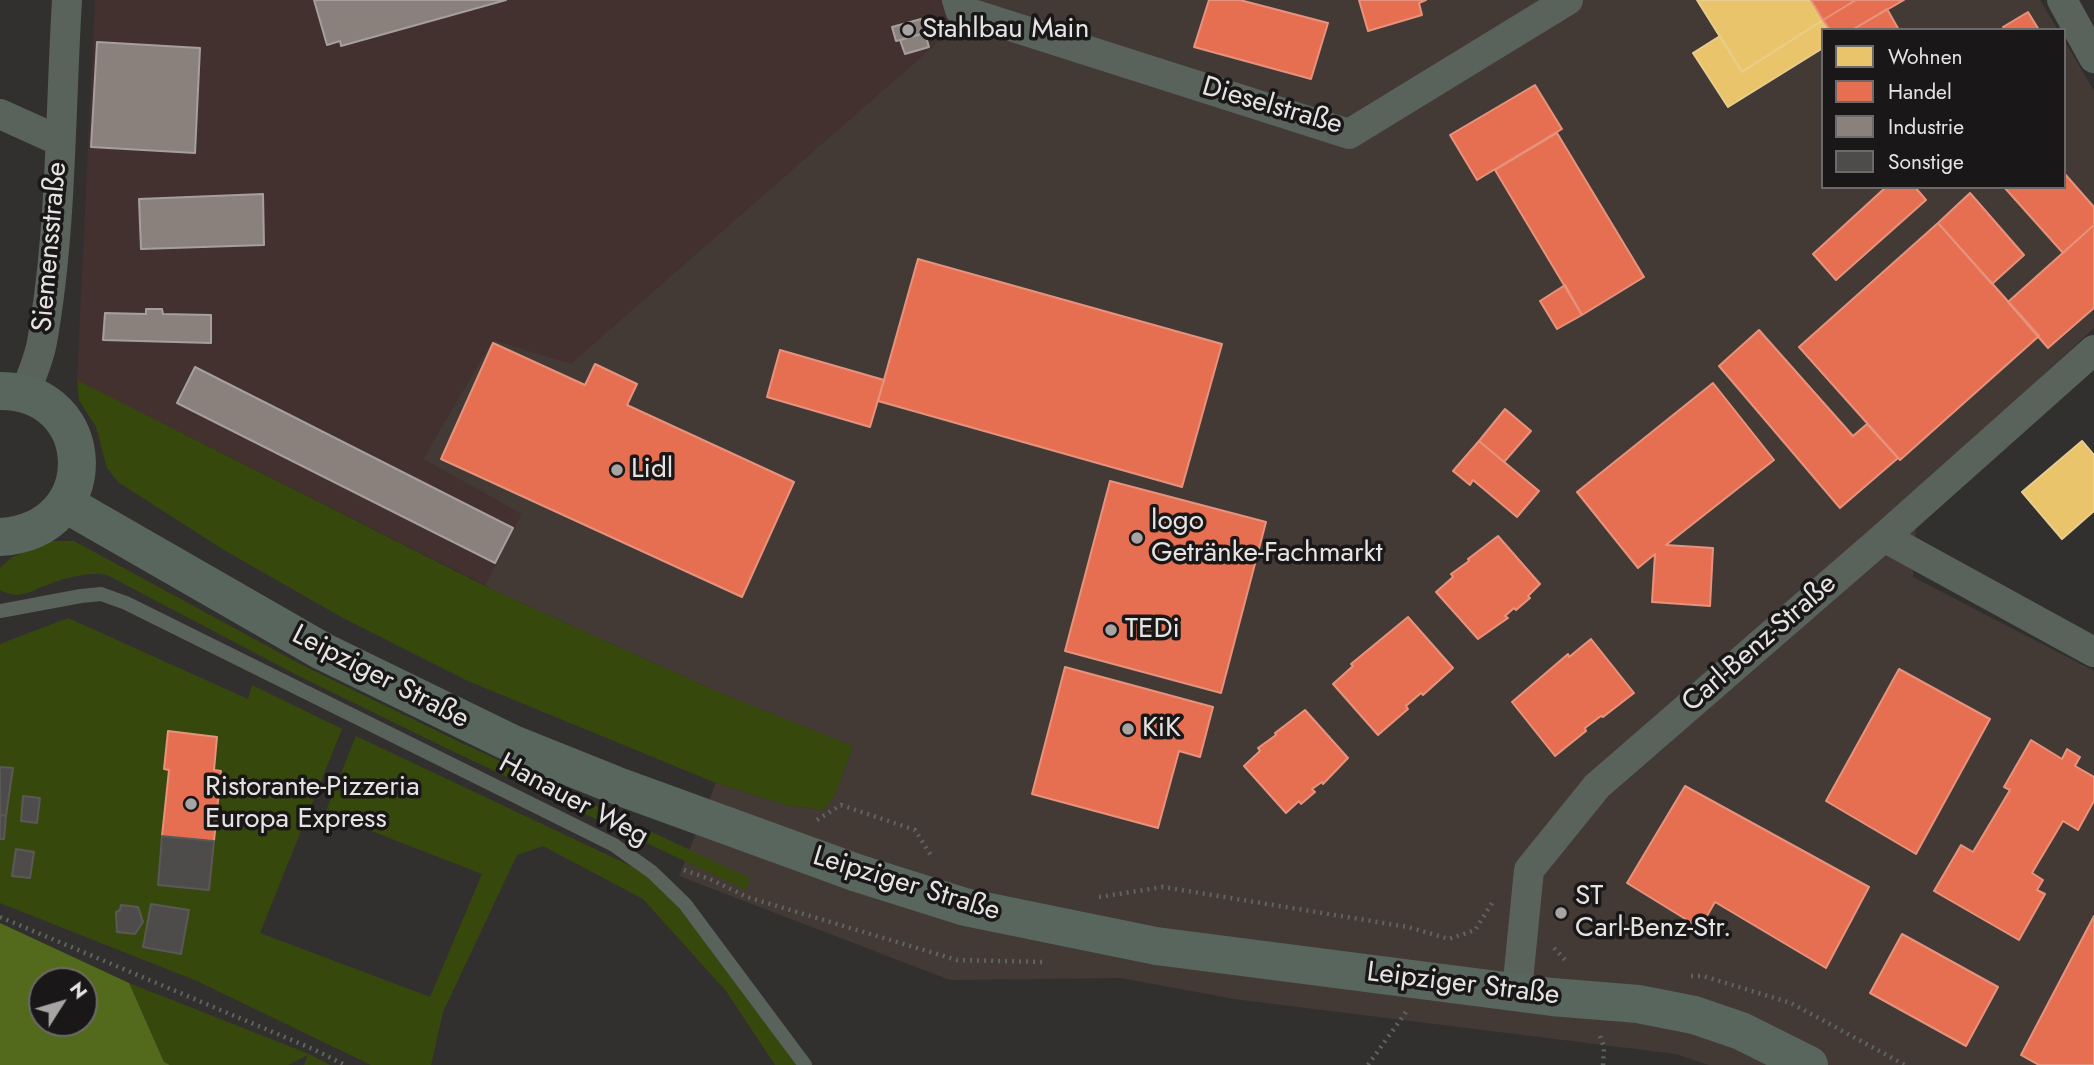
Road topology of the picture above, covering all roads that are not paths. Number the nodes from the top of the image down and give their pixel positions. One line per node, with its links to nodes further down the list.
1 (67, 0): 7 (street, Siemensstraße)
2 (957, 0): 3 (street, Dieselstraße)
3 (1568, 0)
4 (2062, 0): 5 (street)
5 (2094, 58)
6 (0, 114): 7 (street, Siemensstraße)
7 (60, 141): 9 (street, Siemensstraße)
8 (2094, 350): 11 (street, Carl-Benz-Straße)
9 (13, 392): 10 (main road)
10 (66, 504): 12 (main road); 15 (main road, Leipziger Straße)
11 (1884, 537): 14 (street); 15 (street, Carl-Benz-Straße)
12 (0, 538)
13 (0, 611): 16 (lane, Hanauer Weg)
14 (2094, 652)
15 (1517, 991): 17 (main road, Leipziger Straße)
16 (805, 1065)
17 (1809, 1065)

